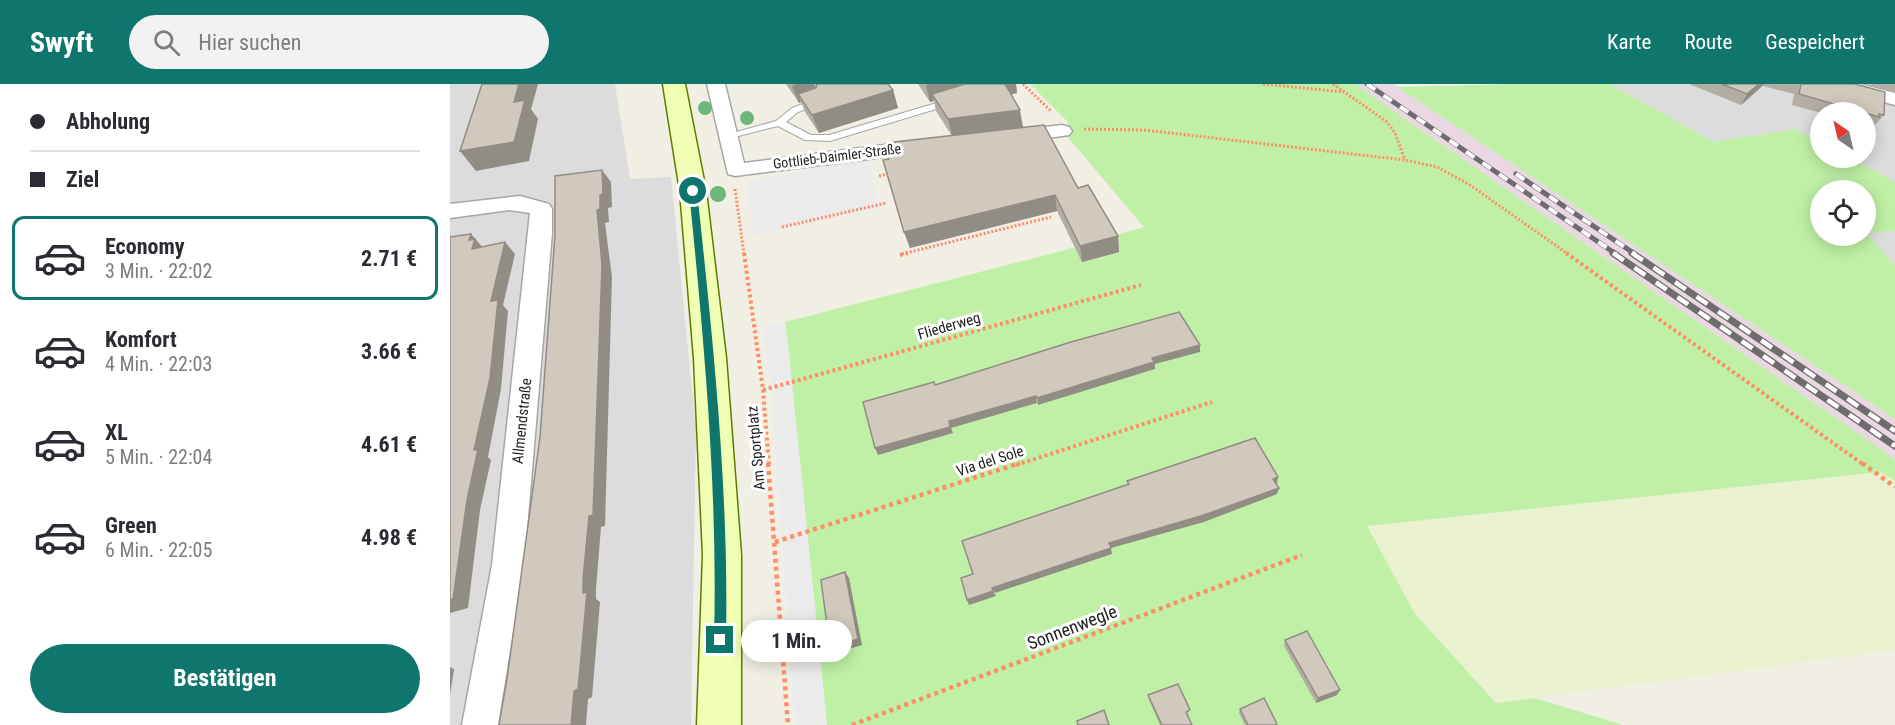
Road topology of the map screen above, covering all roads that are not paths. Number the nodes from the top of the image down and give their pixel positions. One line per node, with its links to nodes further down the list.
1 (674, 84): 14 (main road)
2 (716, 84): 9 (street)
3 (978, 84): 7 (lane)
4 (1838, 84): 5 (street)
5 (1895, 99)
6 (819, 101): 7 (lane)
7 (779, 123): 9 (lane)
8 (1062, 131): 10 (street)
9 (728, 136): 11 (street, Gottlieb-Daimler-Straße)
10 (989, 139)
11 (946, 144)
12 (450, 211): 13 (street, Allmendstraße)
13 (480, 725)
14 (719, 725)

